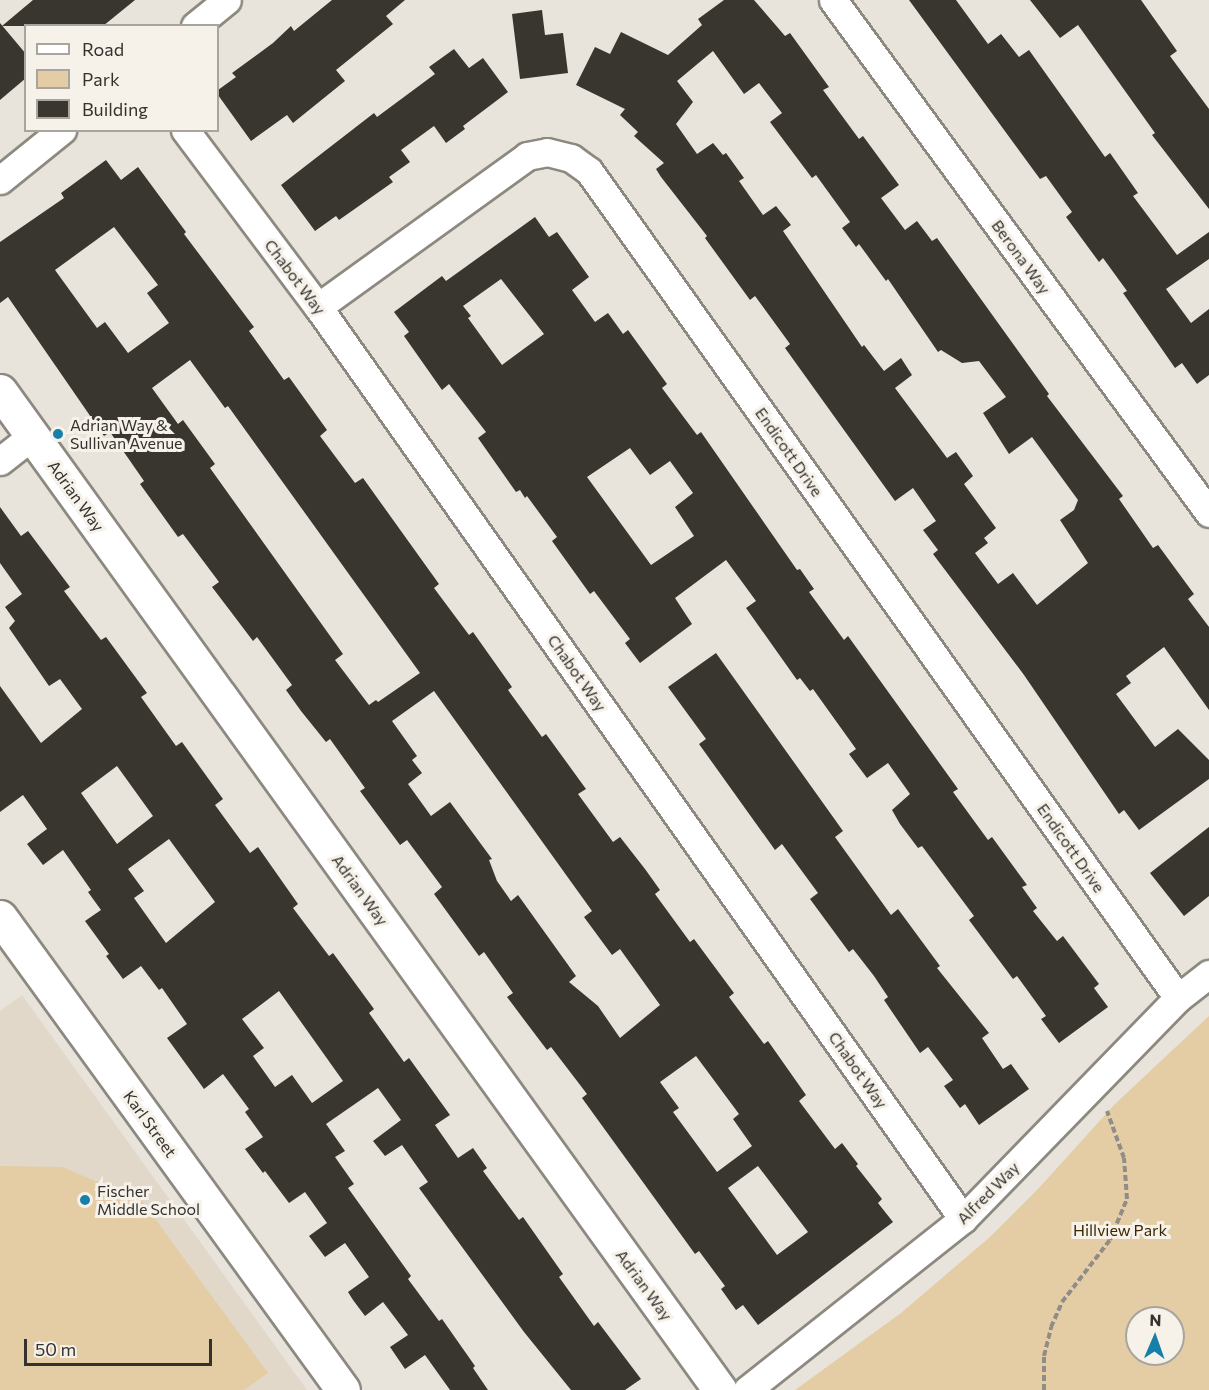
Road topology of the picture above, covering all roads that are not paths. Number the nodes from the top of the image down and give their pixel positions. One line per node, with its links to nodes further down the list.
1 (227, 0): 3 (street)
2 (833, 0): 11 (street, Berona Way)
3 (197, 24)
4 (60, 132): 6 (street)
5 (186, 132): 7 (street, Chabot Way)
6 (0, 180)
7 (318, 308): 14 (street, Endicott Drive); 15 (street, Chabot Way)
8 (0, 391): 9 (street, Adrian Way)
9 (32, 436): 10 (street); 17 (street, Adrian Way)
10 (0, 461)
11 (1209, 513)
12 (0, 917): 16 (street, Karl Street)
13 (1209, 974): 14 (street, Alfred Way)
14 (1178, 998): 15 (street, Alfred Way)
15 (963, 1220): 18 (street, Alfred Way)
16 (343, 1390)
17 (720, 1390)
18 (747, 1390)

